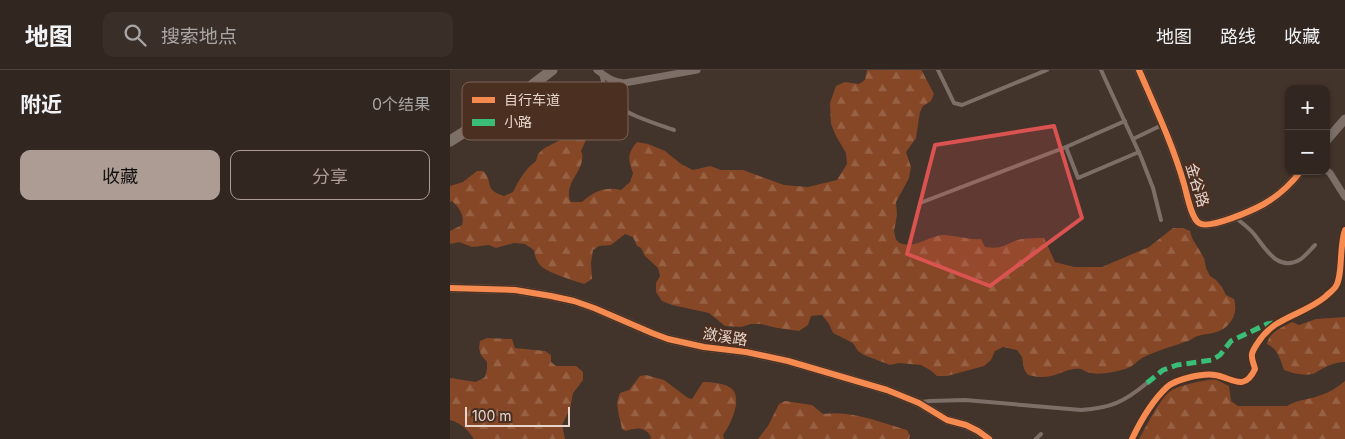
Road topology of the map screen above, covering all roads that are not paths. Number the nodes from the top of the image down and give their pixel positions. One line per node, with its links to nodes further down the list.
1 (552, 70): 8 (main road)
2 (696, 70): 10 (street)
3 (938, 70): 4 (lane)
4 (1046, 70)
5 (1101, 70): 13 (lane)
6 (1139, 70): 14 (street, 金谷路)
7 (599, 72): 9 (street)
8 (536, 82)
9 (616, 82)
10 (628, 82)
11 (628, 111): 15 (lane)
12 (1345, 119): 17 (street)
13 (1125, 121): 18 (lane); 20 (lane)
14 (1162, 125): 18 (lane); 26 (street, 金谷路)
15 (674, 130)
16 (462, 133): 19 (main road)
17 (1330, 136)
18 (1133, 139): 21 (lane)
19 (450, 141)
20 (1066, 147): 21 (lane); 25 (lane)
21 (1139, 152): 27 (lane)
22 (1330, 173): 24 (street)
23 (1297, 175): 26 (street, 金谷路)
24 (1345, 197)
25 (920, 203)
26 (1234, 217): 29 (lane)
27 (1161, 220)
28 (1345, 230): 36 (street)
29 (1315, 245)
30 (450, 288): 32 (street, 潋溪路)
31 (1147, 383): 32 (lane)
32 (919, 403): 34 (street, 潋溪路)
33 (1041, 434): 35 (lane)
34 (989, 439)
35 (1036, 439)
36 (1132, 439)

